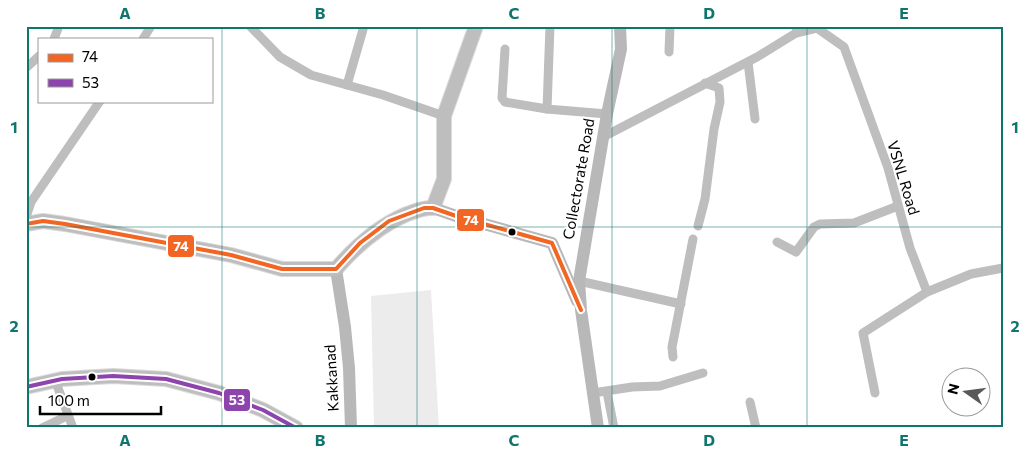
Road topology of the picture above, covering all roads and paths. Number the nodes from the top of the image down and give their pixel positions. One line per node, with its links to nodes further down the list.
1 (59, 26): 10 (street)
2 (151, 26): 11 (street)
3 (250, 26): 18 (street)
4 (364, 26): 18 (street)
5 (476, 26): 22 (main road)
6 (550, 26): 20 (street)
7 (620, 26): 21 (street, Collectorate Road)
8 (670, 26): 13 (street)
9 (797, 30): 15 (street); 25 (street, VSNL Road)
10 (54, 38)
11 (144, 38)
12 (505, 49): 20 (street)
13 (669, 52)
14 (38, 57): 16 (street)
15 (748, 62): 17 (street); 23 (street)
16 (26, 68)
17 (706, 83): 24 (street); 29 (street)
18 (347, 85): 22 (street)
19 (99, 102): 27 (street)
20 (548, 109): 21 (street)
21 (606, 114): 24 (street, Collectorate Road)
22 (444, 116): 26 (main road)
23 (755, 119)
24 (603, 137): 34 (street, Collectorate Road)
25 (898, 206): 31 (street); 35 (street, VSNL Road)
26 (433, 208): 33 (main road); 37 (street)
27 (26, 216)
28 (26, 224): 33 (main road)
29 (698, 226)
30 (693, 239): 36 (street)
31 (777, 242)
32 (1003, 268): 35 (street)
33 (336, 269): 50 (street, Kakkanad)
34 (579, 281): 36 (street); 37 (street, Collectorate Road)
35 (926, 292): 44 (street)
36 (681, 304): 38 (street)
37 (581, 310): 43 (street, Collectorate Road)
38 (673, 358)
39 (703, 373): 42 (street)
40 (55, 380): 41 (main road); 46 (street); 49 (main road)
41 (26, 387)
42 (607, 392): 43 (street); 52 (street)
43 (593, 393): 51 (street, Collectorate Road)
44 (875, 393)
45 (750, 402): 53 (street)
46 (67, 416): 47 (street); 48 (street)
47 (42, 428)
48 (73, 428)
49 (296, 428)
50 (351, 428)
51 (598, 428)
52 (614, 428)
53 (756, 428)

